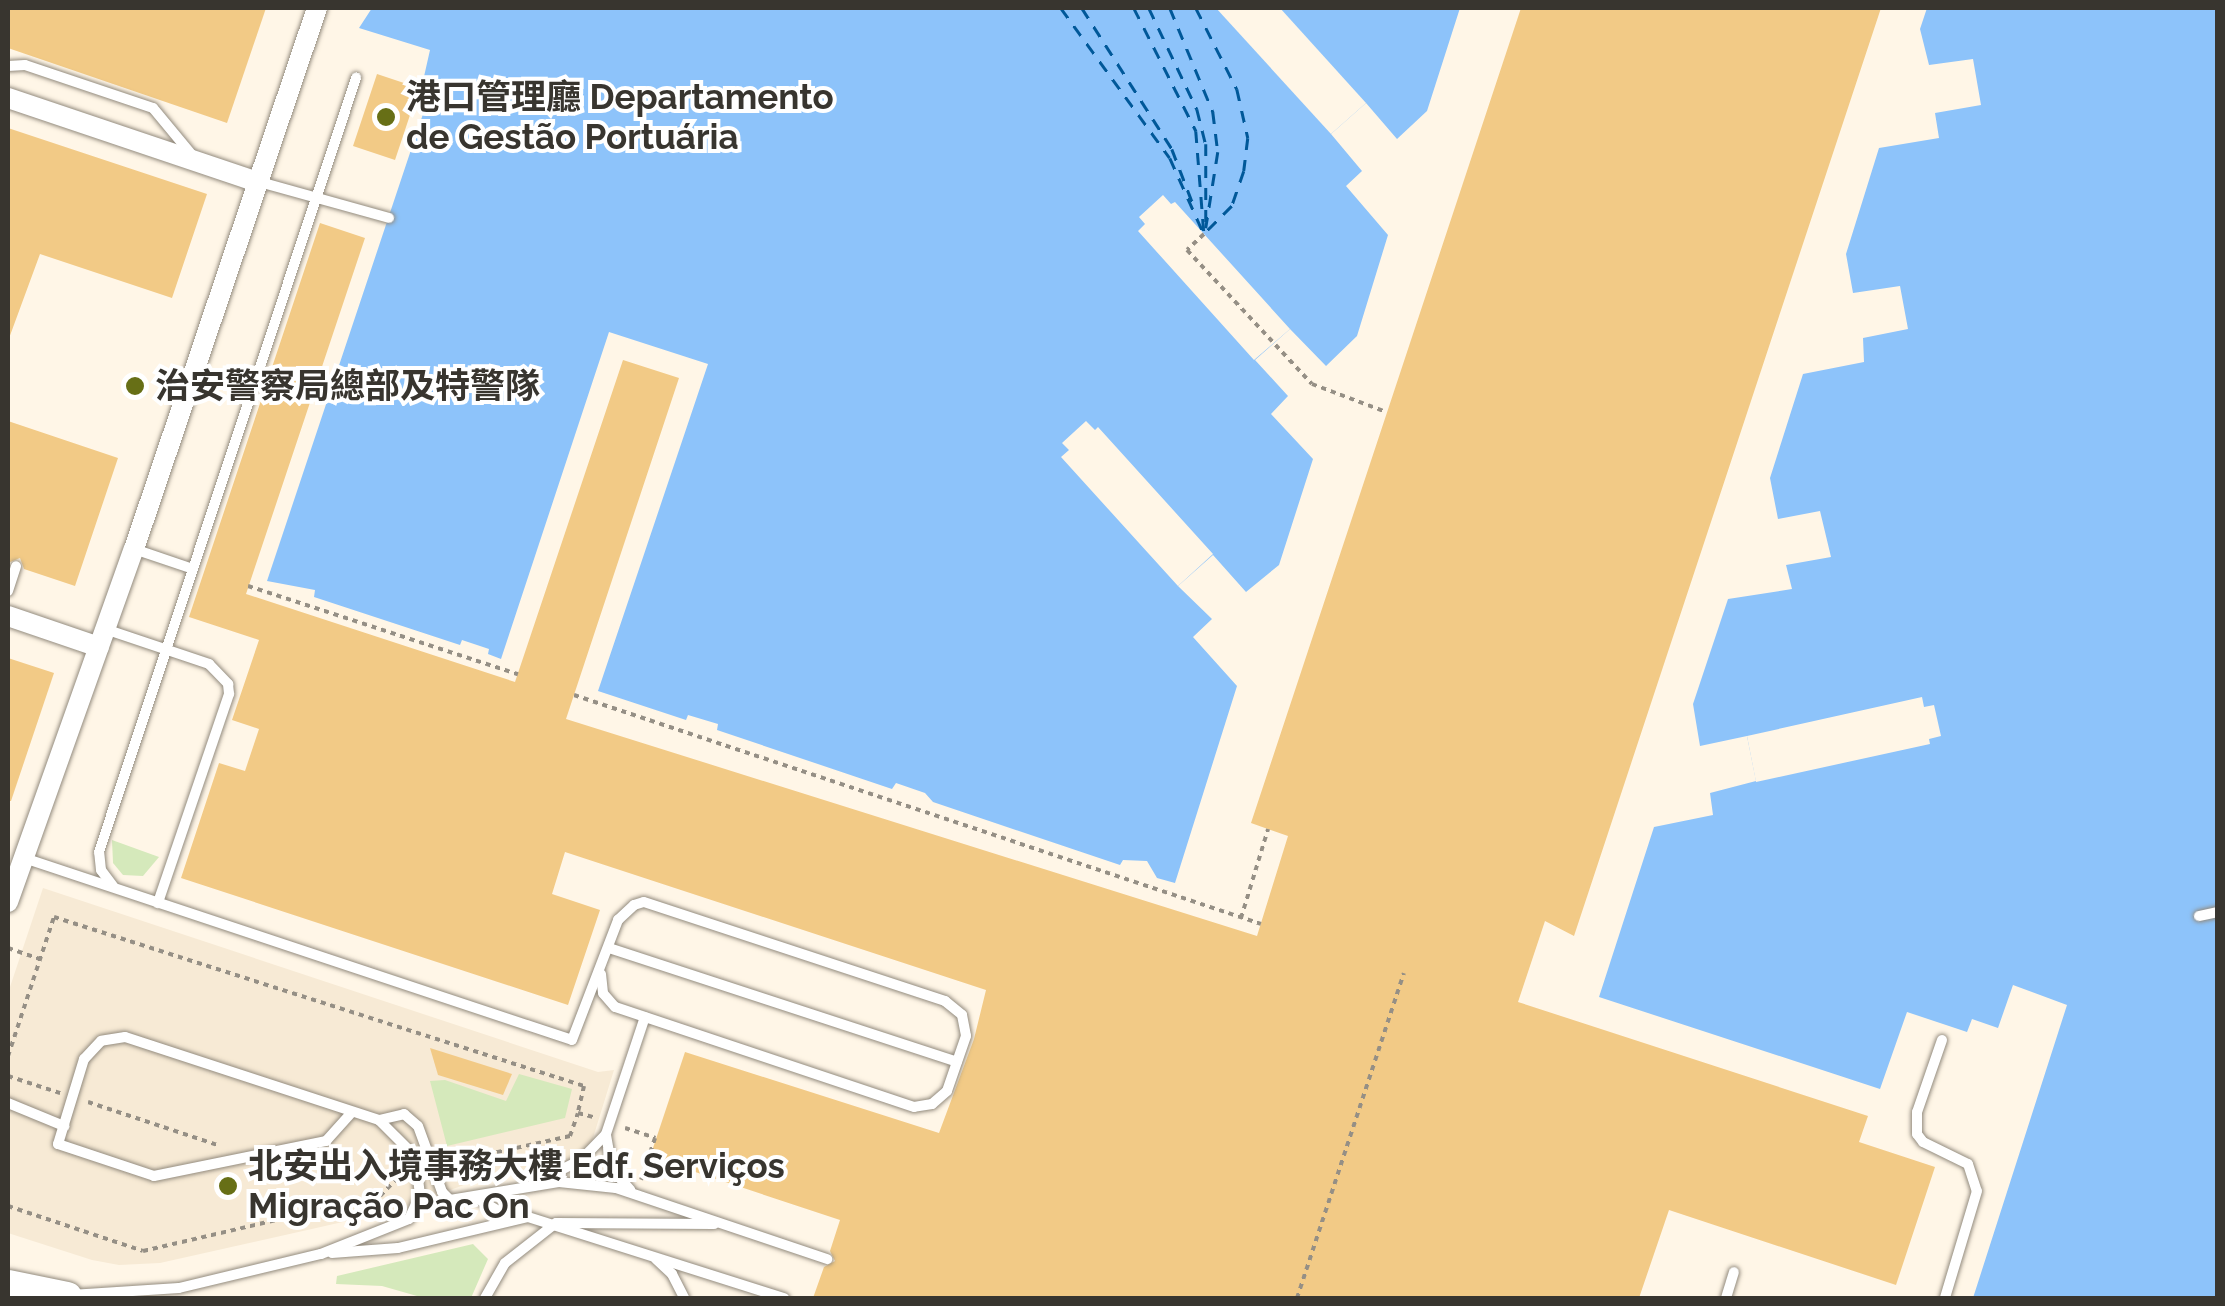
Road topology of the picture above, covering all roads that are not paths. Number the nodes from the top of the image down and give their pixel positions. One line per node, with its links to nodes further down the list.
1 (317, 8): 6 (street)
2 (8, 66): 5 (lane)
3 (356, 78): 7 (lane)
4 (8, 98): 5 (street)
5 (204, 163): 6 (street)
6 (256, 181): 7 (lane); 9 (street)
7 (318, 194): 8 (lane); 11 (lane)
8 (388, 218)
9 (134, 549): 11 (lane); 14 (street)
10 (16, 566): 12 (lane)
11 (193, 569): 15 (lane)
12 (8, 591)
13 (8, 616): 14 (street)
14 (102, 638): 15 (lane); 16 (street)
15 (166, 650): 17 (lane); 19 (lane)
16 (23, 858): 17 (lane); 18 (street)
17 (119, 890): 19 (lane)
18 (8, 902)
19 (158, 903): 23 (lane)
20 (2218, 912): 21 (lane)
21 (2199, 916)
22 (609, 948): 23 (lane); 26 (lane); 26 (lane)
23 (601, 974): 24 (lane)
24 (645, 1017): 26 (lane); 31 (lane)
25 (1942, 1040): 48 (lane)
26 (957, 1062)
27 (8, 1103): 30 (lane)
28 (352, 1112): 29 (lane); 30 (lane); 30 (lane)
29 (380, 1120): 34 (lane); 39 (lane)
30 (64, 1126)
31 (608, 1128): 32 (lane); 33 (lane)
32 (527, 1186): 33 (lane); 34 (lane)
33 (636, 1195): 37 (lane)
34 (478, 1198): 35 (lane)
35 (512, 1218): 36 (lane); 39 (lane)
36 (556, 1223): 37 (lane); 38 (lane); 44 (lane)
37 (724, 1224): 40 (lane)
38 (638, 1250): 45 (lane); 46 (lane)
39 (321, 1254): 43 (lane)
40 (827, 1258)
41 (1734, 1272): 47 (lane)
42 (8, 1286): 43 (main road)
43 (68, 1297)
44 (485, 1298)
45 (684, 1298)
46 (784, 1298)
47 (1726, 1298)
48 (1945, 1298)

